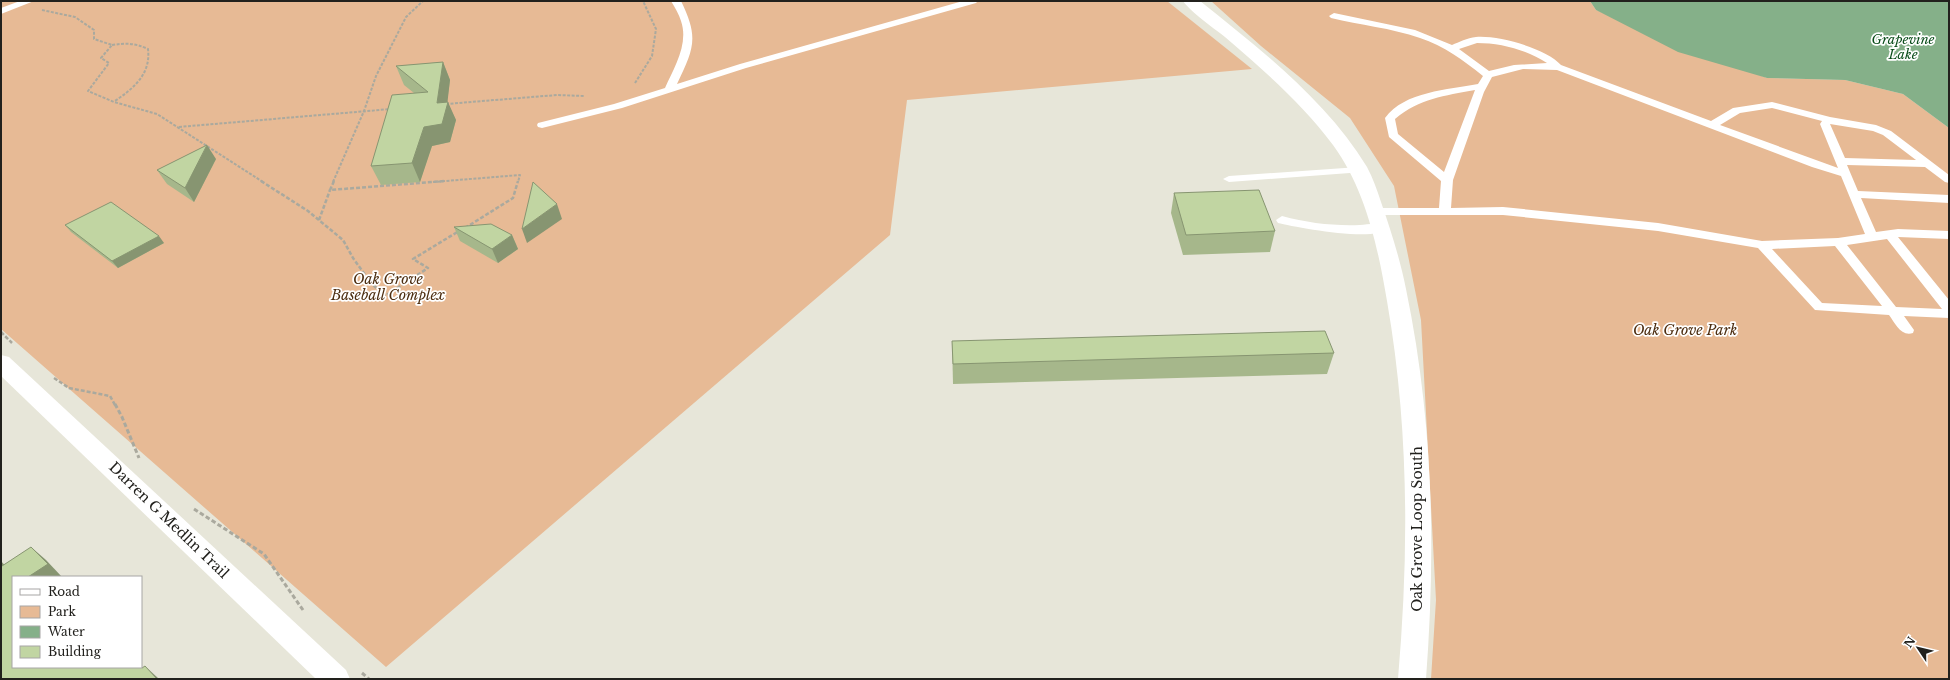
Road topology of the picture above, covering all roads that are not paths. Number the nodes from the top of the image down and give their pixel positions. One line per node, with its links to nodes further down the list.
1 (29, 1): 5 (lane)
2 (676, 1): 11 (lane)
3 (973, 1): 11 (lane)
4 (1190, 1): 17 (street, Oak Grove Loop South)
5 (1, 11)
6 (1334, 16): 7 (lane)
7 (1452, 50): 8 (lane); 9 (lane)
8 (1558, 66): 9 (lane); 14 (lane)
9 (1488, 75): 10 (lane)
10 (1482, 86): 20 (lane); 20 (lane)
11 (669, 90): 13 (lane)
12 (1827, 122): 14 (lane); 15 (lane); 16 (lane)
13 (542, 125)
14 (1712, 125): 18 (lane)
15 (1840, 161): 16 (lane); 18 (lane)
16 (1928, 164): 21 (lane)
17 (1360, 170): 19 (lane); 26 (street, Oak Grove Loop South)
18 (1846, 174): 22 (lane)
19 (1229, 179)
20 (1447, 180): 24 (lane)
21 (1949, 180)
22 (1854, 194): 23 (lane); 29 (lane)
23 (1949, 199)
24 (1445, 211): 26 (lane); 31 (lane)
25 (1282, 220): 26 (lane)
26 (1378, 220): 38 (street, Oak Grove Loop South)
27 (1890, 235): 28 (lane); 29 (lane); 33 (lane)
28 (1949, 235)
29 (1872, 237): 30 (lane)
30 (1838, 242): 31 (lane); 32 (lane)
31 (1762, 245): 32 (lane)
32 (1892, 310): 34 (lane); 35 (lane)
33 (1949, 310)
34 (1949, 314)
35 (1908, 330)
36 (9, 355): 37 (street, Darren G Medlin Trail)
37 (347, 674)
38 (1412, 679)

